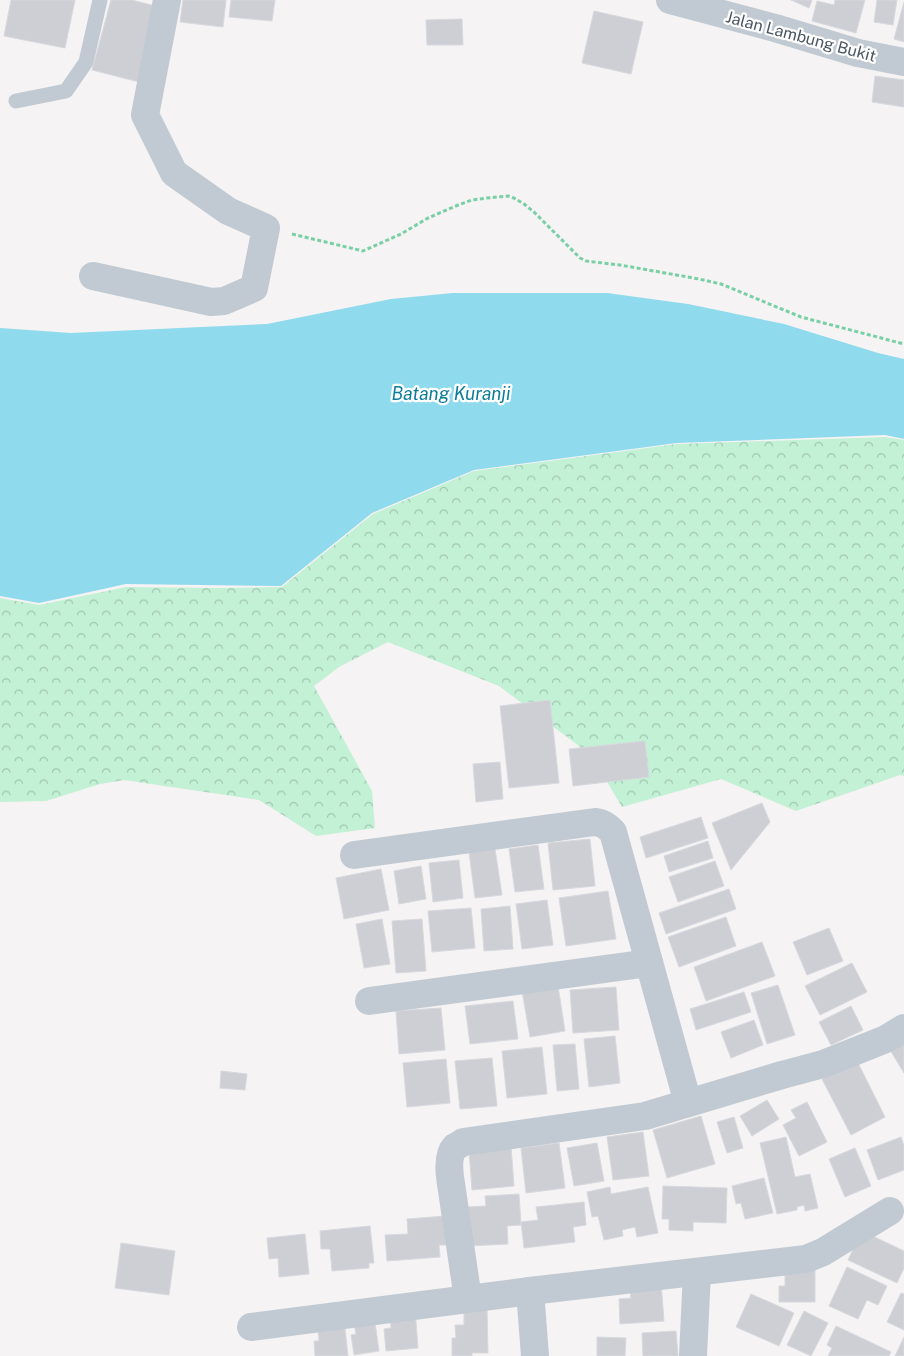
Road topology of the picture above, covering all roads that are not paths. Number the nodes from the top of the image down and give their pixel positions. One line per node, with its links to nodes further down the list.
1 (100, 0): 5 (lane)
2 (167, 0): 6 (street)
3 (670, 0): 4 (street, Jalan Lambung Bukit)
4 (904, 62)
5 (16, 101)
6 (92, 276)
7 (354, 855): 8 (street)
8 (649, 963): 9 (street); 11 (street)
9 (369, 1001)
10 (904, 1028): 11 (street)
11 (688, 1102): 15 (street)
12 (890, 1211): 13 (street)
13 (697, 1272): 14 (street); 18 (street)
14 (530, 1291): 15 (street); 17 (street)
15 (468, 1299): 16 (street)
16 (251, 1327)
17 (535, 1356)
18 (693, 1356)

